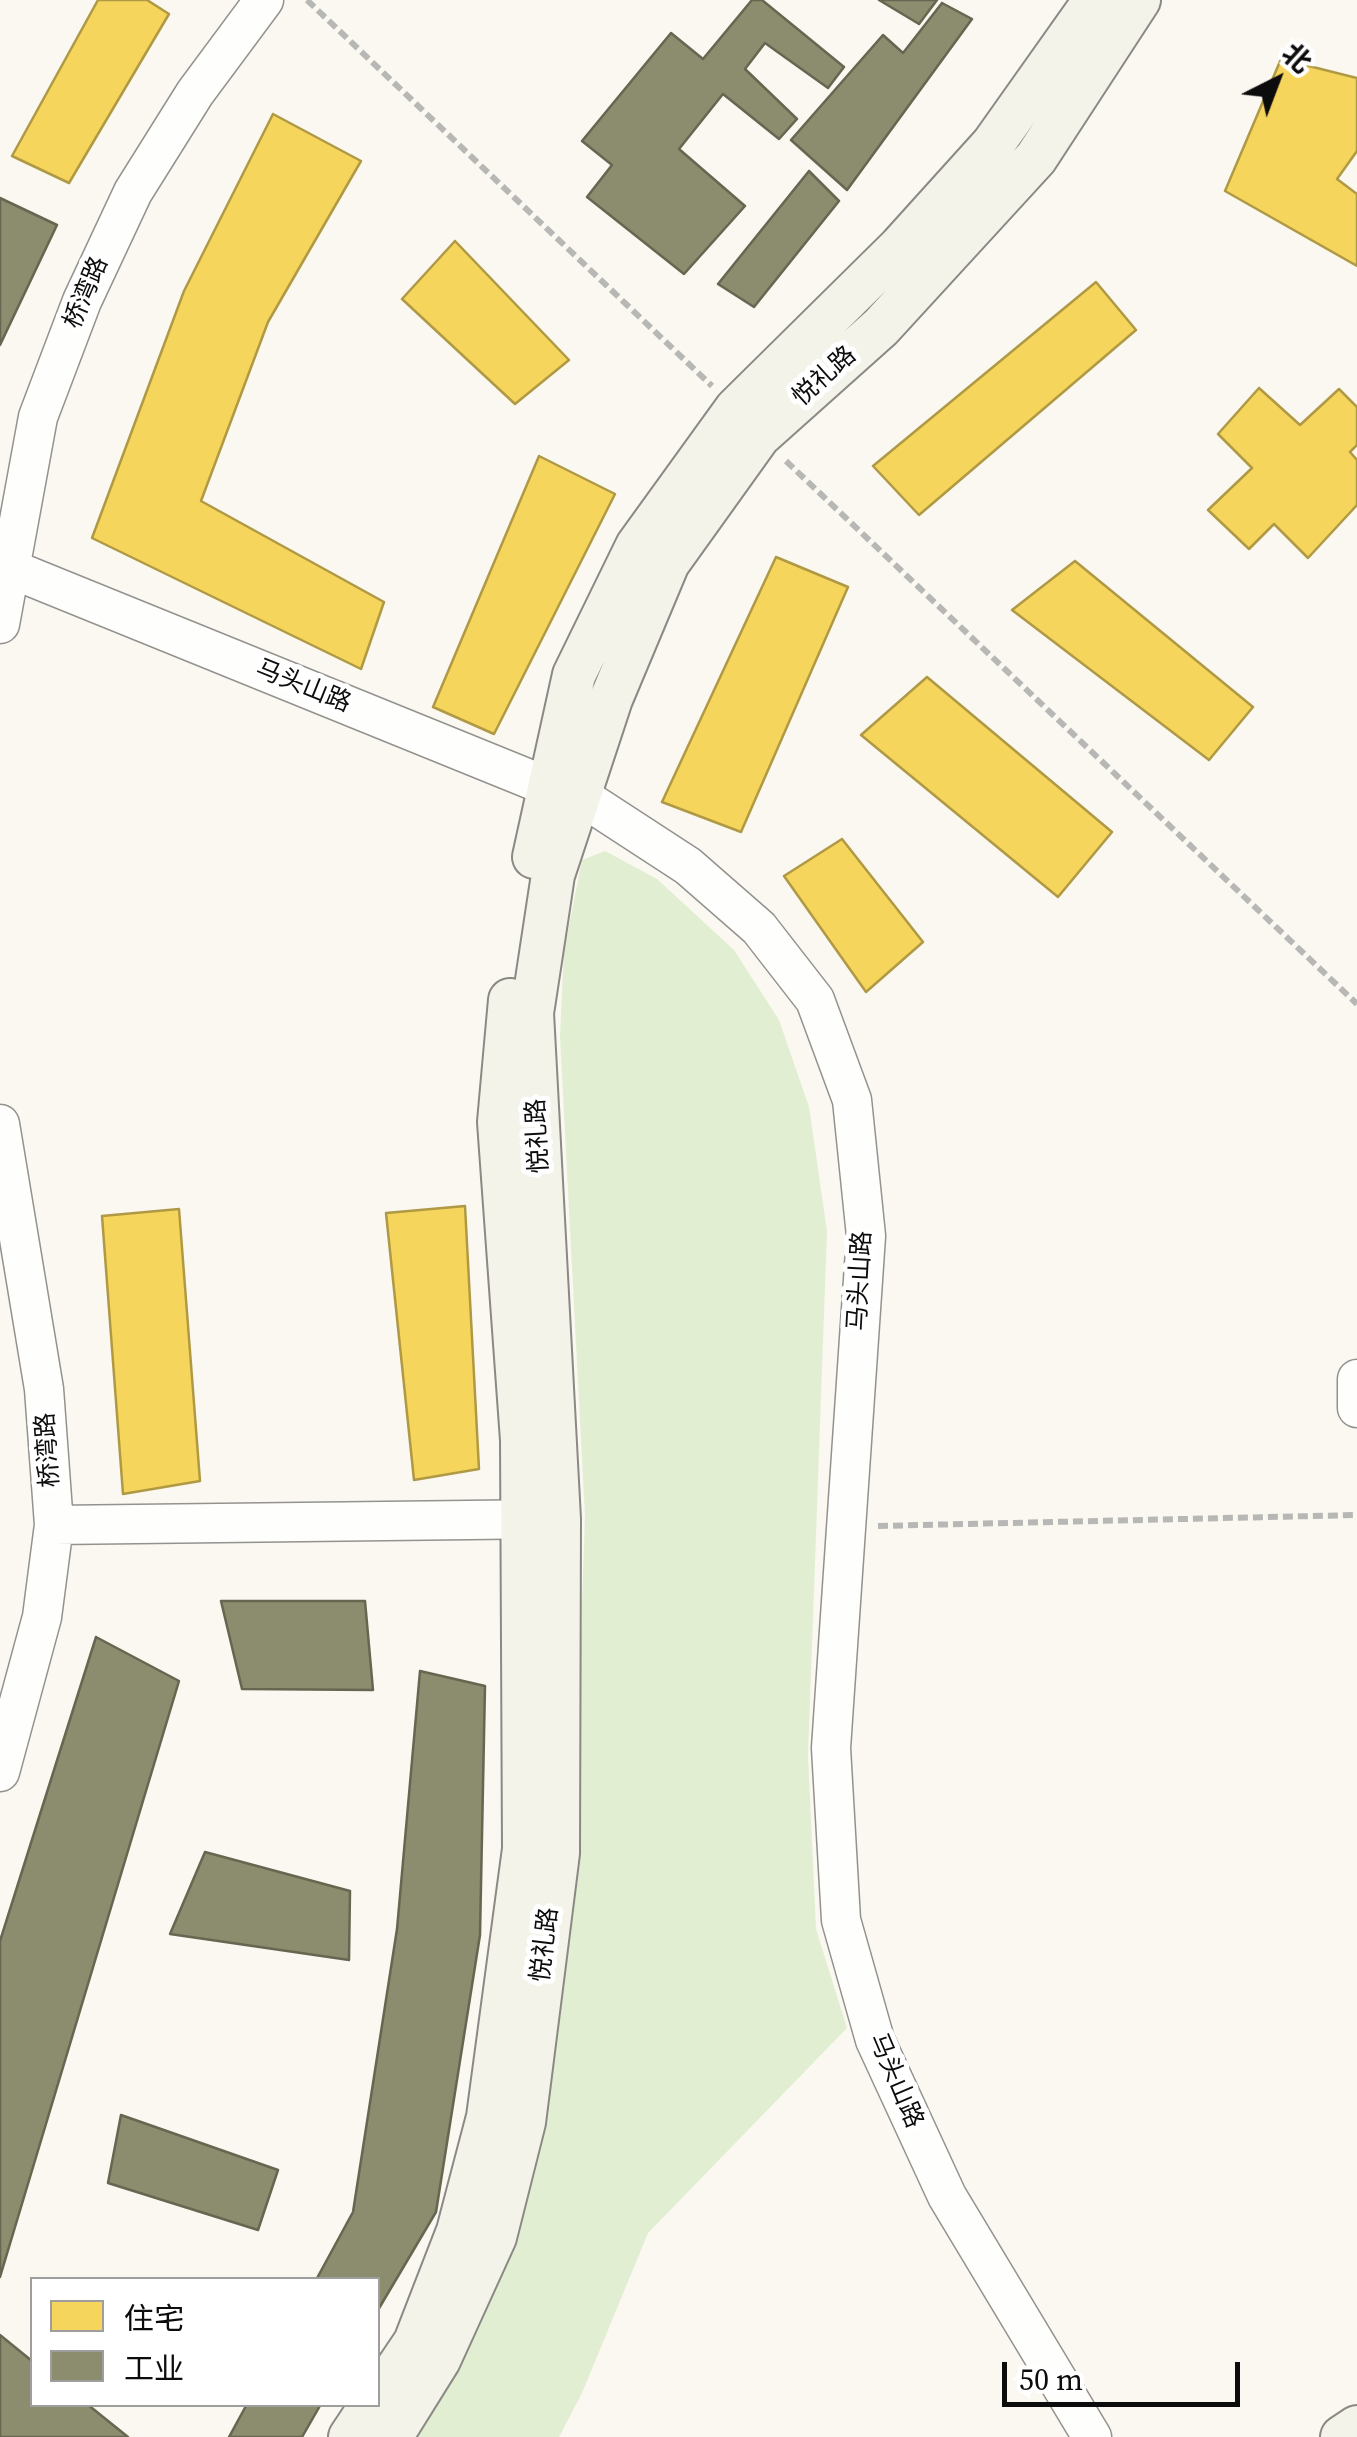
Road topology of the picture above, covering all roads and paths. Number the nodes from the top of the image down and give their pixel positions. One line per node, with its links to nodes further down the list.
1 (264, 0): 10 (street, 桥湾路)
2 (308, 0): 9 (path)
3 (1065, 0): 8 (main road)
4 (1095, 0): 8 (main road, 悦礼路)
5 (1139, 0): 7 (main road, 悦礼路)
6 (1164, 0): 7 (main road)
7 (1014, 181): 9 (main road, 悦礼路)
8 (900, 246): 9 (main road, 悦礼路)
9 (748, 422): 12 (main road, 悦礼路); 13 (path)
10 (9, 568): 11 (street, 桥湾路); 12 (street, 马头山路)
11 (0, 624)
12 (564, 791): 18 (main road, 悦礼路); 20 (street, 马头山路)
13 (1357, 1004)
14 (0, 1124): 19 (street, 桥湾路)
15 (1357, 1379): 16 (street)
16 (1357, 1408)
17 (1357, 1515): 20 (path)
18 (541, 1519): 19 (street); 22 (main road, 悦礼路); 26 (main road, 悦礼路)
19 (54, 1524): 21 (street, 桥湾路)
20 (846, 1527): 27 (street, 马头山路)
21 (0, 1772)
22 (380, 2394)
23 (370, 2407): 25 (main road)
24 (1357, 2428): 28 (main road)
25 (350, 2437)
26 (391, 2437)
27 (1092, 2437)
28 (1342, 2437)

